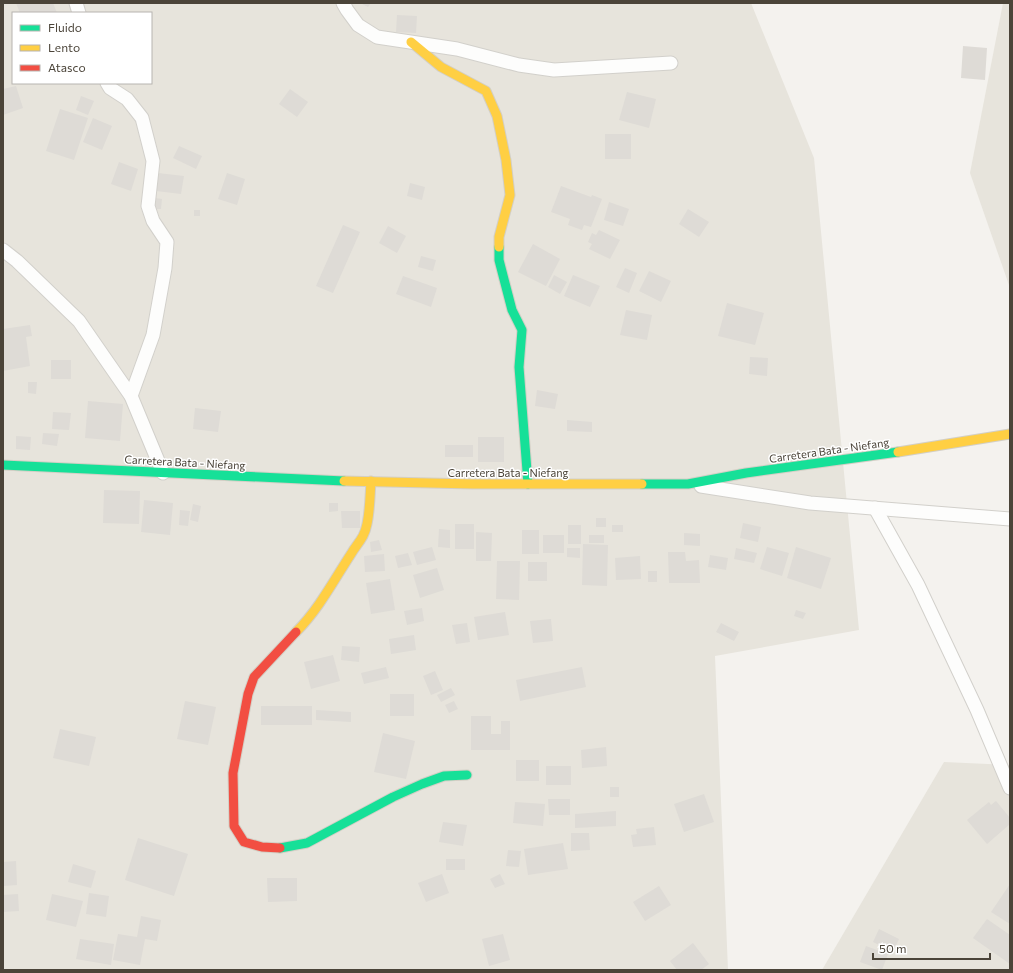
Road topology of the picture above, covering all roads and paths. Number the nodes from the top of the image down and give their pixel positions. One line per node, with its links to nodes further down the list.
1 (343, 3): 2 (street)
2 (411, 42): 3 (street); 11 (street)
3 (671, 63)
4 (108, 84): 6 (street)
5 (3, 250): 6 (street)
6 (131, 396): 9 (street)
7 (1010, 434): 12 (street, Carretera Bata - Niefang)
8 (3, 465): 9 (street, Carretera Bata - Niefang)
9 (163, 473): 10 (street, Carretera Bata - Niefang)
10 (371, 481): 11 (street, Carretera Bata - Niefang); 15 (street)
11 (528, 484): 12 (street, Carretera Bata - Niefang)
12 (688, 484): 13 (street)
13 (875, 508): 14 (street); 16 (street)
14 (1010, 519)
15 (467, 775)
16 (1010, 788)

